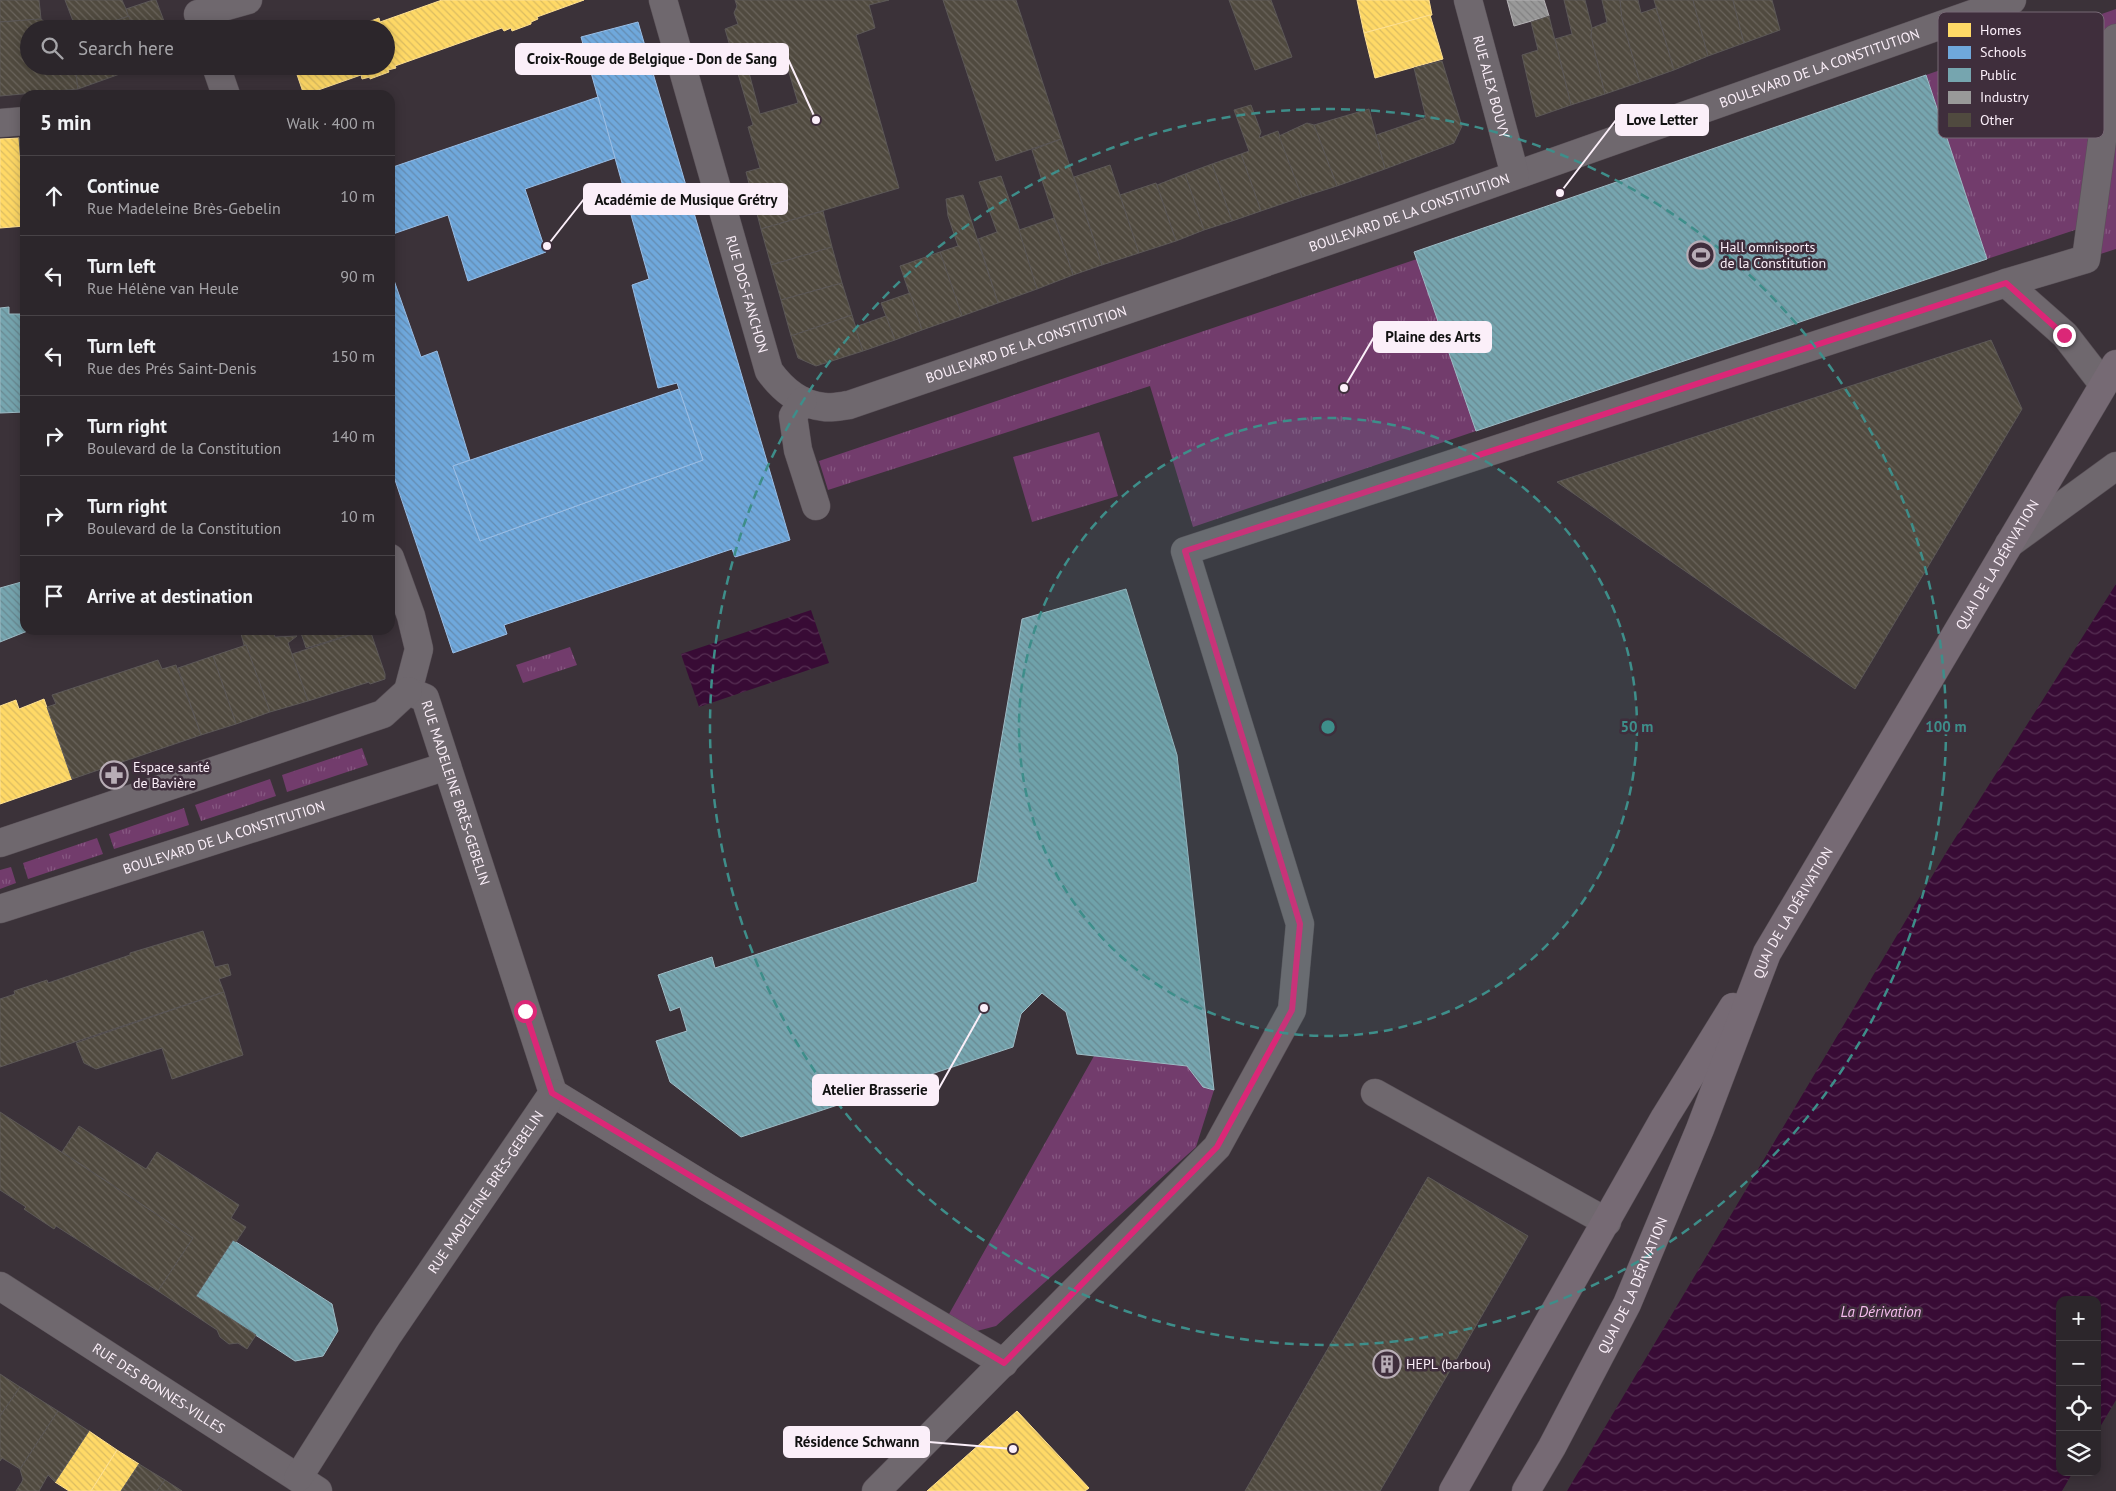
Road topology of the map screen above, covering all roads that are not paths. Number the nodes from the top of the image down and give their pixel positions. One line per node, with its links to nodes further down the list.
1 (248, 0): 6 (street)
2 (663, 0): 16 (street, RUE DOS-FANCHON)
3 (1468, 0): 13 (street, RUE ALEX BOUVY)
4 (2012, 0): 5 (street, BOULEVARD DE LA CONSTITUTION)
5 (1978, 12)
6 (198, 14)
7 (1938, 26): 13 (street, BOULEVARD DE LA CONSTITUTION)
8 (2116, 38): 11 (street)
9 (20, 121): 10 (street)
10 (0, 123)
11 (2104, 126)
12 (2102, 138): 14 (street)
13 (1515, 175): 16 (street, BOULEVARD DE LA CONSTITUTION)
14 (2006, 283): 15 (street); 30 (street)
15 (2110, 374): 19 (main road, QUAI DE LA DÉRIVATION)
16 (803, 402): 18 (street)
17 (2116, 466): 19 (street)
18 (816, 506)
19 (2009, 544): 25 (main road, QUAI DE LA DÉRIVATION)
20 (395, 572): 21 (street)
21 (408, 692): 22 (street, RUE MADELEINE BRÈS-GEBELIN); 23 (street)
22 (447, 766): 24 (street, BOULEVARD DE LA CONSTITUTION); 26 (street, RUE MADELEINE BRÈS-GEBELIN)
23 (0, 843)
24 (0, 909)
25 (1767, 952): 28 (main road); 34 (main road, QUAI DE LA DÉRIVATION)
26 (552, 1093): 30 (street); 31 (street, RUE MADELEINE BRÈS-GEBELIN)
27 (1375, 1093): 28 (street)
28 (1607, 1222): 33 (main road)
29 (0, 1286): 31 (street, RUE DES BONNES-VILLES)
30 (1004, 1363): 32 (street)
31 (308, 1485)
32 (876, 1491)
33 (1453, 1491)
34 (1526, 1491)

